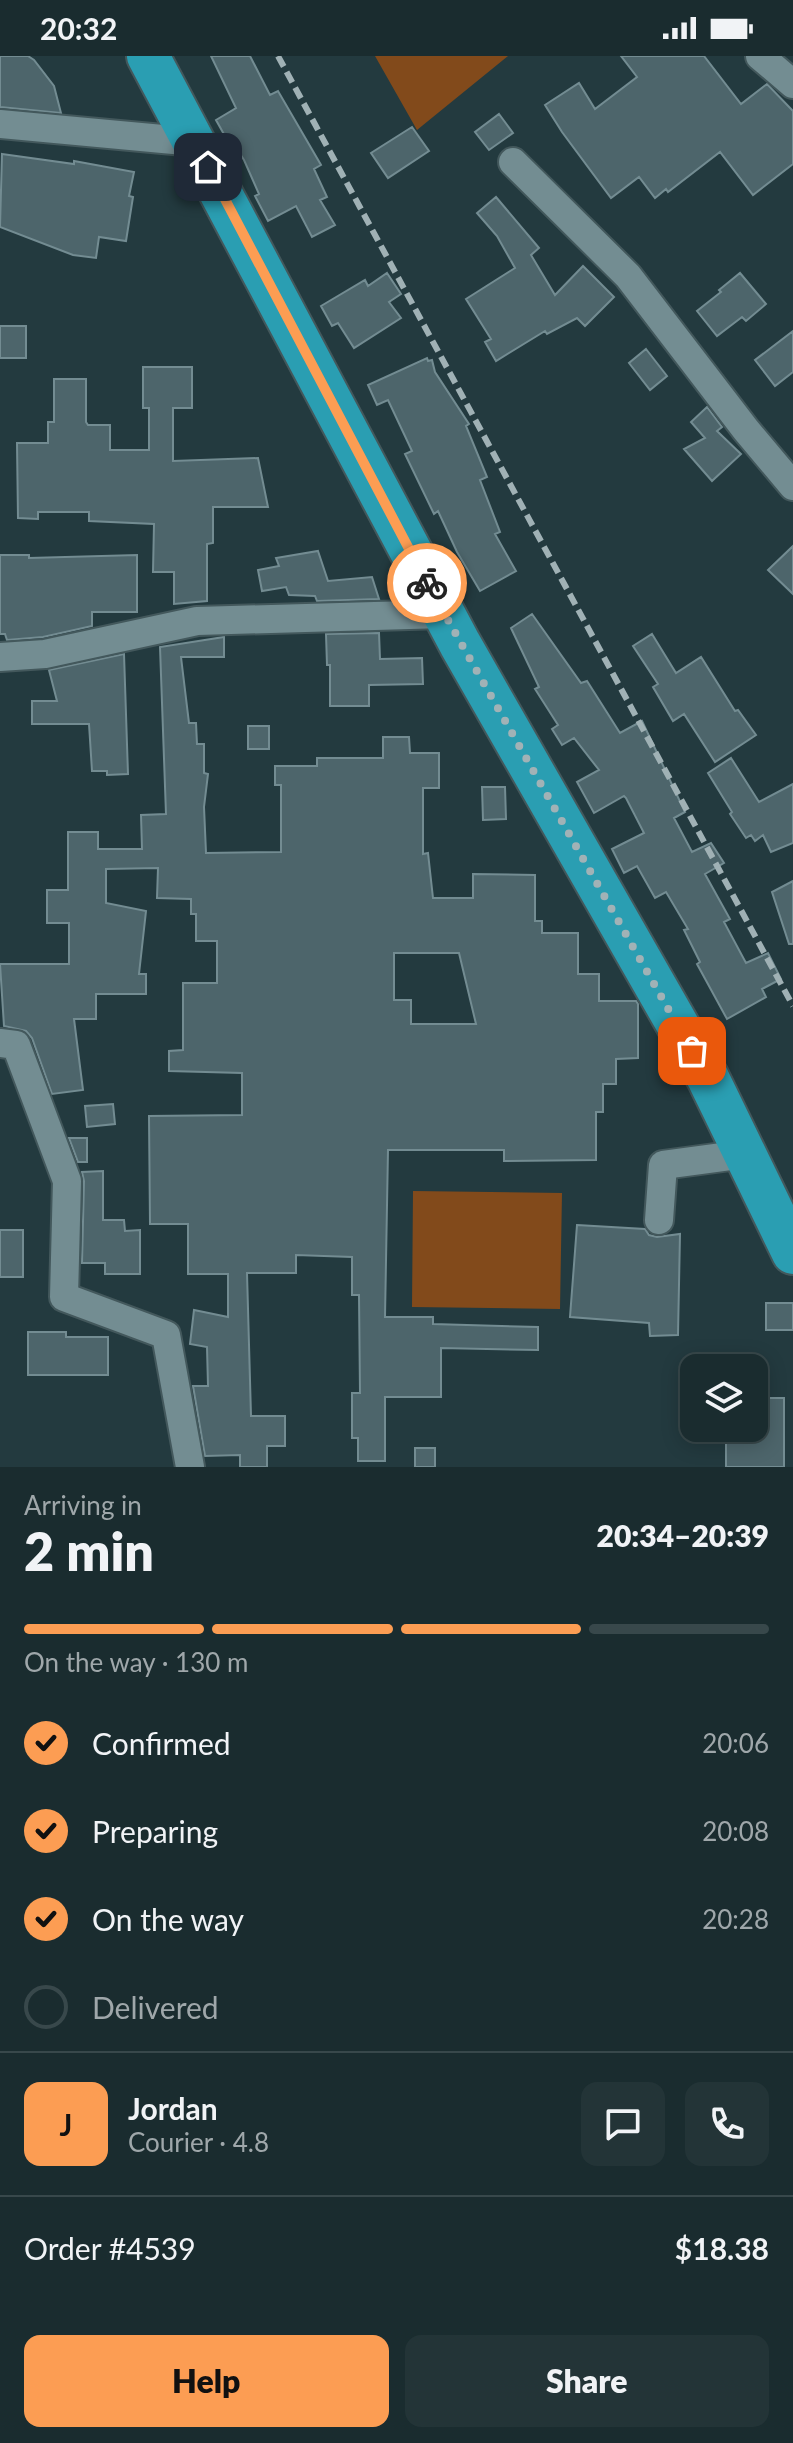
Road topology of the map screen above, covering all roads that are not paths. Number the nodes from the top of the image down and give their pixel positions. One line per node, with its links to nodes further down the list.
1 (148, 56): 5 (highway)
2 (760, 56): 3 (street)
3 (793, 84)
4 (0, 124): 5 (street)
5 (195, 142): 8 (highway)
6 (513, 162): 7 (street)
7 (793, 486)
8 (444, 614): 9 (street); 11 (highway)
9 (0, 657)
10 (0, 1043): 14 (street)
11 (745, 1154): 12 (street); 13 (highway)
12 (659, 1220)
13 (793, 1253)
14 (190, 1467)

